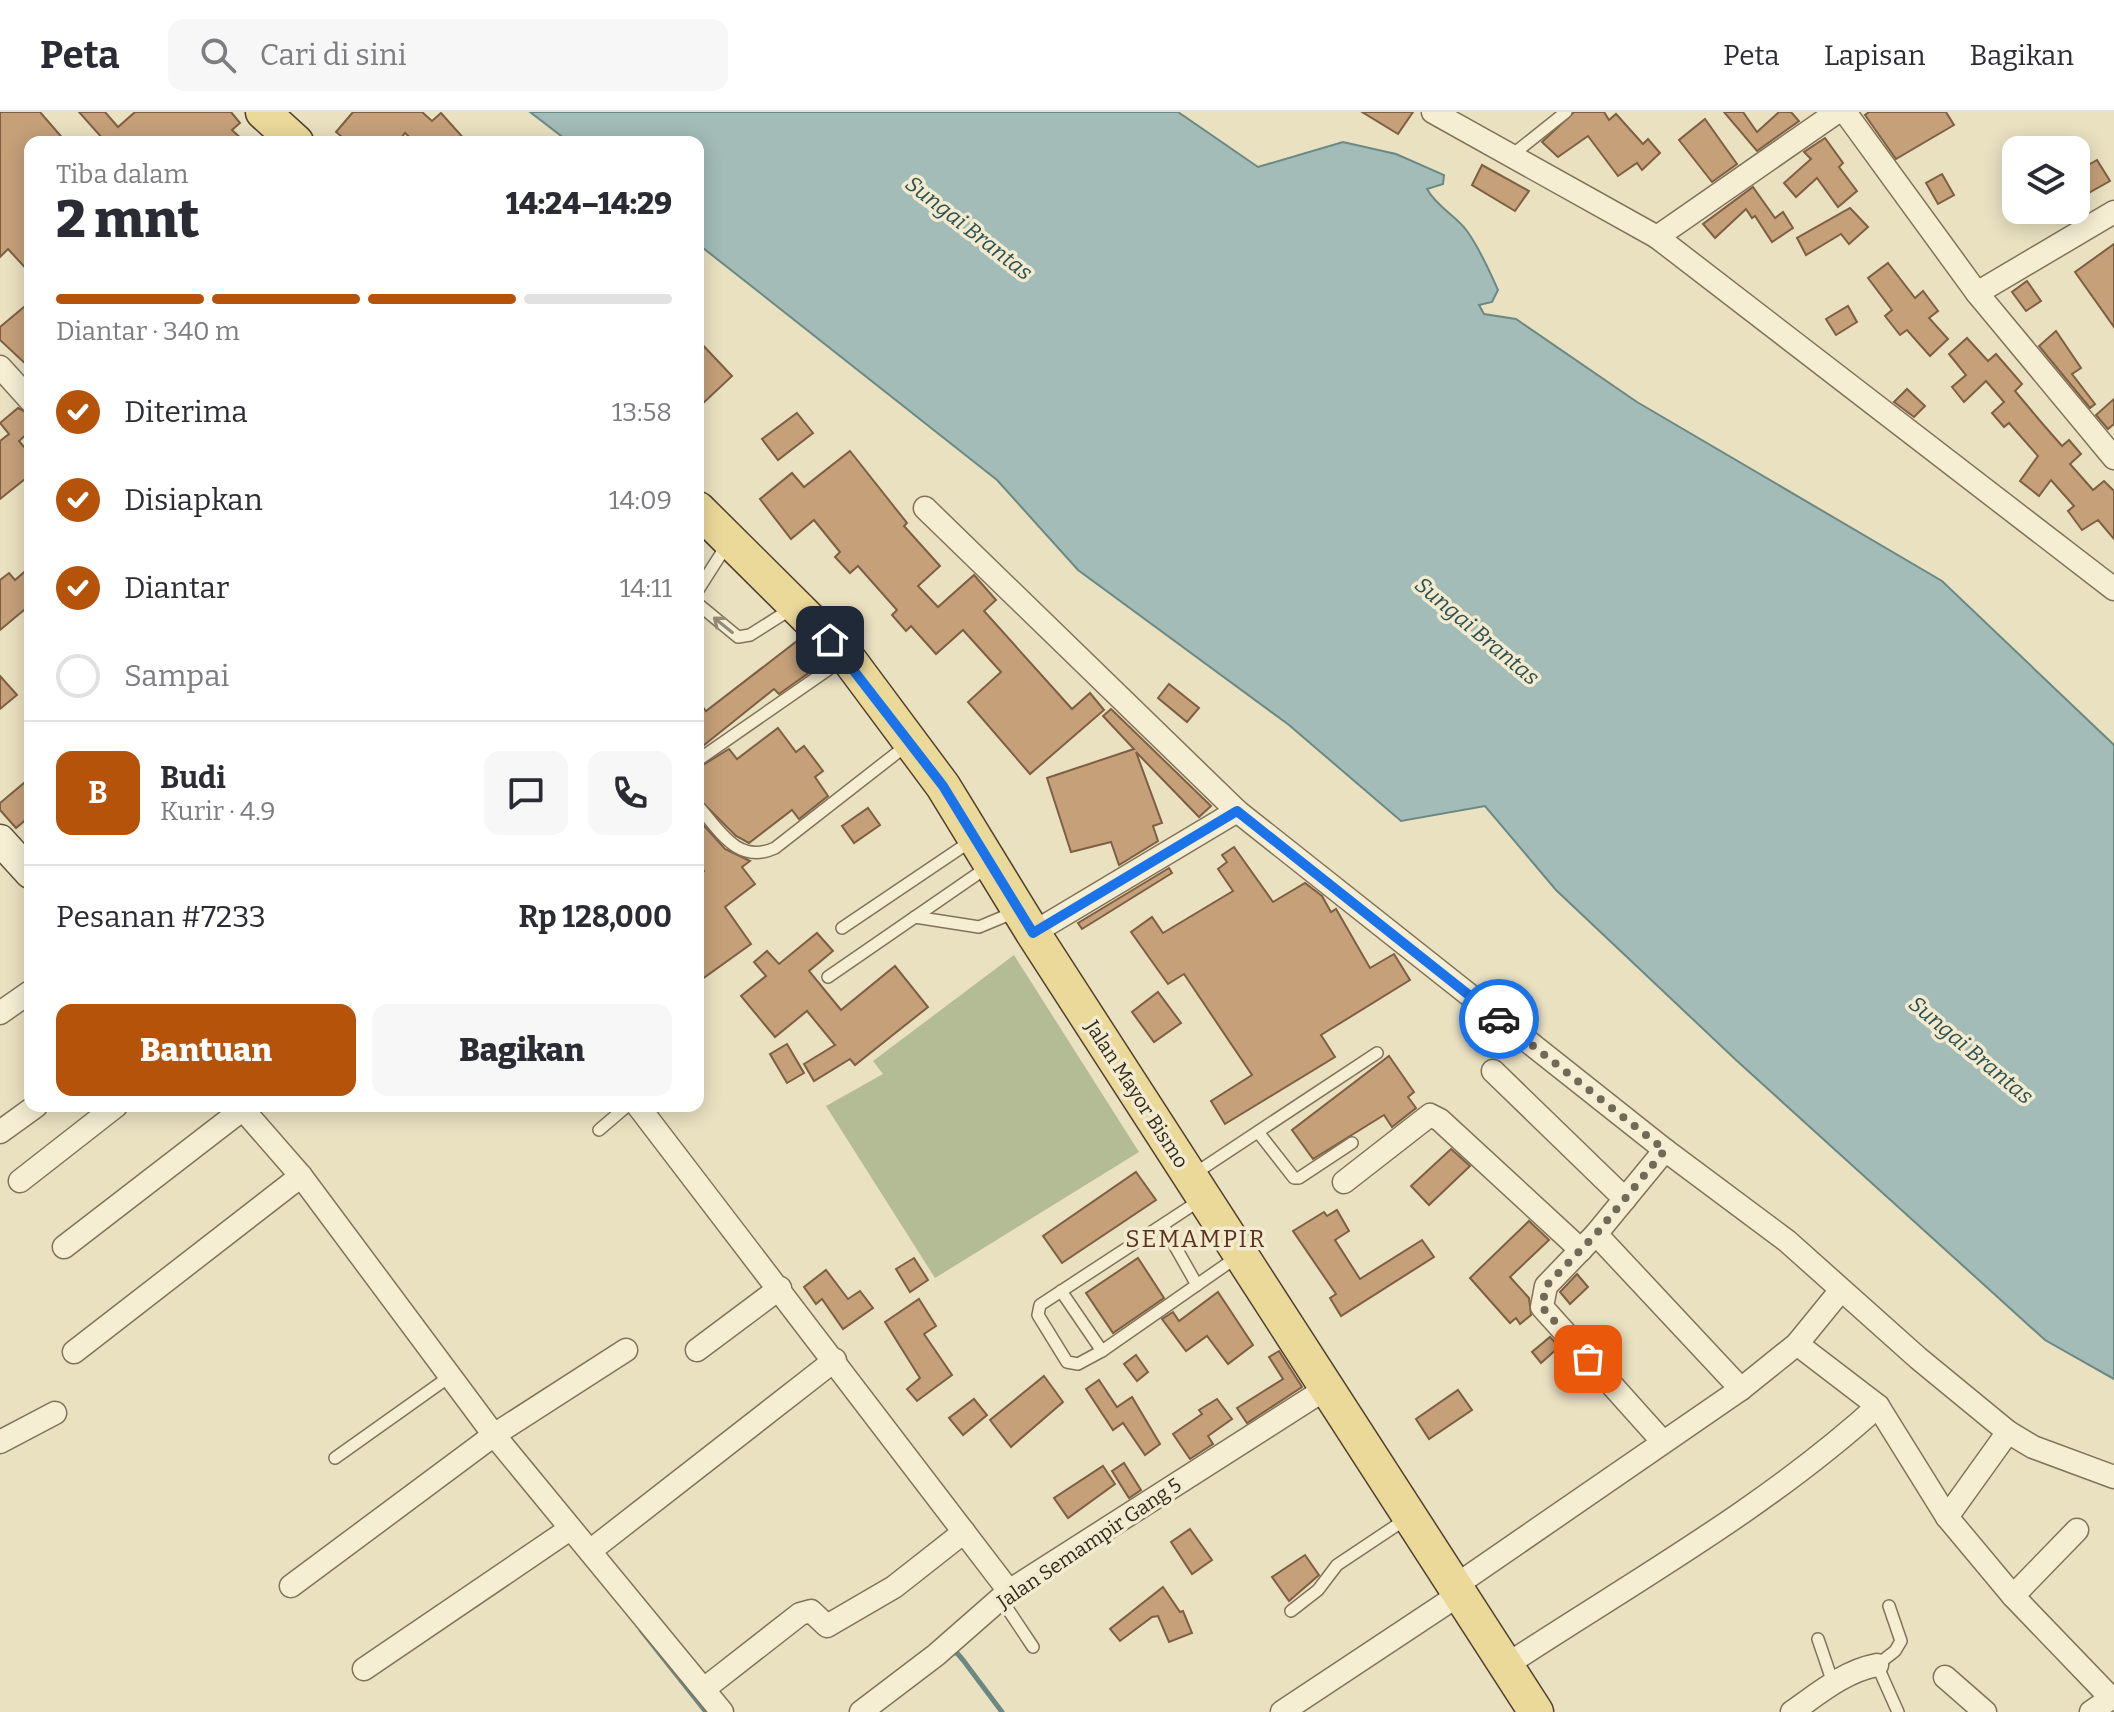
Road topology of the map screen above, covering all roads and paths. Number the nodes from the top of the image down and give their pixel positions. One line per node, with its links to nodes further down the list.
1 (263, 112): 6 (main road)
2 (1433, 112): 7 (street)
3 (1566, 112): 7 (lane)
4 (1837, 112): 9 (street)
5 (1845, 112): 10 (street)
6 (289, 136)
7 (1512, 155): 9 (street)
8 (2114, 212): 10 (street)
9 (1657, 237): 17 (street)
10 (1977, 293): 13 (street)
11 (2, 373): 12 (street)
12 (24, 394)
13 (2114, 458)
14 (925, 508): 24 (street)
15 (704, 515): 16 (main road, Jalan Mayor Bismo)
16 (730, 540): 18 (lane); 19 (main road, Jalan Mayor Bismo)
17 (2109, 578)
18 (704, 581)
19 (798, 605): 20 (lane, one-way to 20); 21 (main road, Jalan Mayor Bismo)
20 (704, 609)
21 (847, 657): 22 (main road, Jalan Mayor Bismo); 23 (lane)
22 (910, 742): 25 (lane); 26 (main road, Jalan Mayor Bismo)
23 (704, 756)
24 (1237, 811): 28 (street); 45 (street)
25 (704, 813)
26 (983, 852): 27 (lane); 28 (main road, Jalan Mayor Bismo); 29 (lane)
27 (915, 917): 28 (lane); 30 (lane)
28 (1026, 922): 49 (main road, Jalan Mayor Bismo)
29 (842, 928)
30 (828, 977)
31 (24, 996): 32 (street)
32 (0, 1013)
33 (1377, 1053): 43 (lane)
34 (1493, 1071): 50 (street)
35 (28, 1112): 42 (street)
36 (108, 1112): 47 (street)
37 (237, 1112): 53 (street)
38 (245, 1112): 46 (street)
39 (620, 1112): 41 (lane)
40 (643, 1112): 56 (street)
41 (599, 1130)
42 (0, 1132)
43 (1258, 1132): 44 (lane); 49 (lane)
44 (1352, 1143)
45 (1665, 1150): 50 (street); 57 (street)
46 (301, 1176): 63 (street); 65 (street)
47 (20, 1181)
48 (1344, 1182): 52 (street)
49 (1197, 1187): 51 (lane); 54 (main road, Jalan Mayor Bismo)
50 (1625, 1199): 52 (street)
51 (1163, 1225): 55 (lane); 58 (lane)
52 (1589, 1242): 67 (street); 73 (street)
53 (64, 1247)
54 (1241, 1254): 55 (lane); 66 (main road, Jalan Mayor Bismo)
55 (1197, 1285): 62 (lane)
56 (780, 1288): 61 (street); 64 (street)
57 (1841, 1290): 59 (street); 70 (street)
58 (1061, 1291): 62 (lane); 62 (lane)
59 (1797, 1344): 67 (street); 68 (street)
60 (626, 1350): 71 (street)
61 (697, 1350)
62 (1102, 1351)
63 (74, 1352)
64 (835, 1360): 80 (street); 81 (street)
65 (449, 1377): 71 (street); 74 (lane)
66 (1327, 1388): 76 (main road, Jalan Mayor Bismo); 84 (street, Jalan Semampir Gang 5)
67 (1741, 1389): 73 (street)
68 (1878, 1406): 77 (street); 91 (street)
69 (55, 1413): 72 (street)
70 (2008, 1432): 75 (street); 77 (street)
71 (494, 1435): 78 (street); 82 (street)
72 (0, 1442)
73 (1663, 1442): 83 (street)
74 (335, 1458)
75 (2114, 1477)
76 (1410, 1516): 83 (main road, Jalan Mayor Bismo); 87 (lane)
77 (1947, 1517): 85 (street)
78 (570, 1529): 81 (street); 92 (street)
79 (2077, 1530): 85 (street)
80 (964, 1532): 84 (street); 95 (street)
81 (590, 1551): 95 (street)
82 (291, 1586)
83 (1457, 1590): 91 (main road, Jalan Mayor Bismo); 99 (street)
84 (1005, 1595): 89 (lane); 98 (street, Jalan Semampir Gang 5)
85 (2013, 1596): 96 (street)
86 (1889, 1606): 90 (lane)
87 (1291, 1611)
88 (1818, 1639): 94 (lane)
89 (1033, 1647)
90 (1877, 1665): 94 (street); 102 (lane)
91 (1505, 1666): 100 (main road, Jalan Mayor Bismo)
92 (364, 1669)
93 (1945, 1677): 103 (street)
94 (1833, 1683): 101 (street)
95 (704, 1689): 97 (street)
96 (2112, 1697): 104 (street)
97 (722, 1712)
98 (861, 1712)
99 (1282, 1712)
100 (1536, 1712)
101 (1792, 1712)
102 (1898, 1712)
103 (1985, 1712)
104 (2091, 1712)

